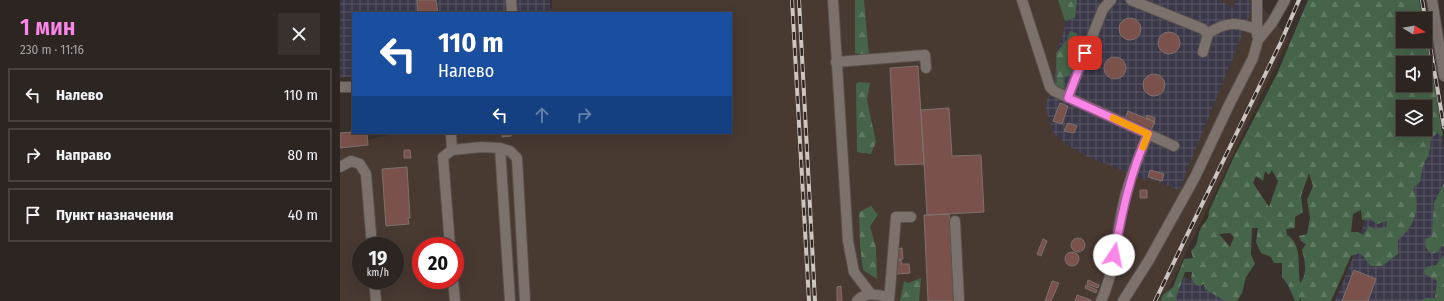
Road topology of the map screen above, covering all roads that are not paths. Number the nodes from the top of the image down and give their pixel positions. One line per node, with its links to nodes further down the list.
1 (510, 0): 9 (street)
2 (833, 0): 13 (street)
3 (1022, 0): 18 (street)
4 (1111, 0): 18 (street)
5 (1131, 0): 10 (street)
6 (1257, 0): 11 (street)
7 (1285, 0): 11 (street)
8 (1432, 0): 15 (street)
9 (512, 12)
10 (1208, 34): 11 (street); 12 (street)
11 (1257, 36): 40 (street)
12 (1203, 52)
13 (836, 62): 14 (street); 31 (street)
14 (926, 68)
15 (1444, 76)
16 (352, 87): 17 (street)
17 (340, 88)
18 (1068, 98): 20 (street)
19 (451, 134): 23 (street)
20 (1148, 134): 21 (street); 39 (street)
21 (1174, 146)
22 (500, 148): 23 (street); 35 (street); 36 (street)
23 (452, 150): 28 (street)
24 (340, 167): 27 (street)
25 (911, 217): 32 (street)
26 (955, 221): 38 (street)
27 (371, 237)
28 (449, 237)
29 (375, 289): 33 (street)
30 (454, 289): 34 (street)
31 (870, 293): 32 (street); 37 (street)
32 (889, 299)
33 (376, 301)
34 (455, 301)
35 (510, 301)
36 (525, 301)
37 (856, 301)
38 (959, 301)
39 (1101, 301)
40 (1123, 301)

